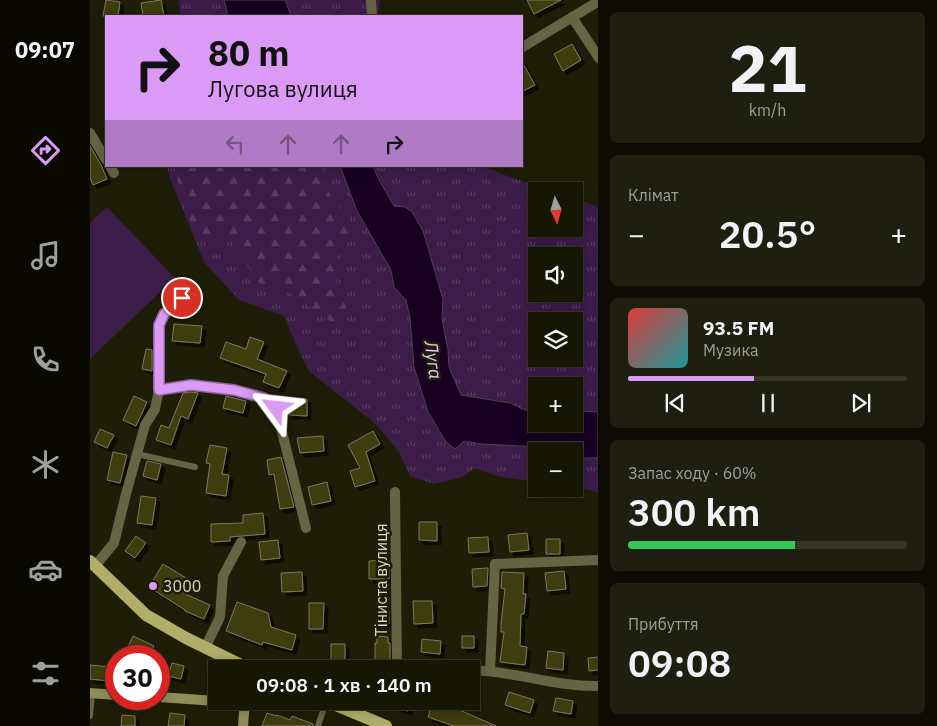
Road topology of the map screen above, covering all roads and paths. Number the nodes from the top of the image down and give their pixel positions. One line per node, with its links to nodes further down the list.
1 (371, 0): 3 (street)
2 (598, 1): 4 (street)
3 (372, 15)
4 (572, 17): 5 (street); 6 (street)
5 (523, 47)
6 (598, 58)
7 (90, 133): 8 (street)
8 (105, 158)
9 (182, 298): 10 (street)
10 (159, 390): 11 (street); 14 (street)
11 (137, 454): 12 (lane); 17 (street)
12 (195, 467)
13 (395, 492): 20 (street, Тіниста вулиця)
14 (306, 528)
15 (241, 542): 18 (street)
16 (598, 560): 22 (street)
17 (93, 564): 18 (main road)
18 (205, 648): 19 (main road)
19 (230, 660)
20 (396, 660)
21 (480, 670): 22 (street)
22 (490, 671): 23 (street)
23 (598, 686)
24 (91, 693): 25 (street); 31 (lane)
25 (105, 694)
26 (170, 698): 27 (street)
27 (208, 700)
28 (245, 710): 32 (street)
29 (323, 710): 33 (lane)
30 (348, 710): 34 (main road)
31 (90, 716)
32 (244, 726)
33 (318, 726)
34 (386, 726)

